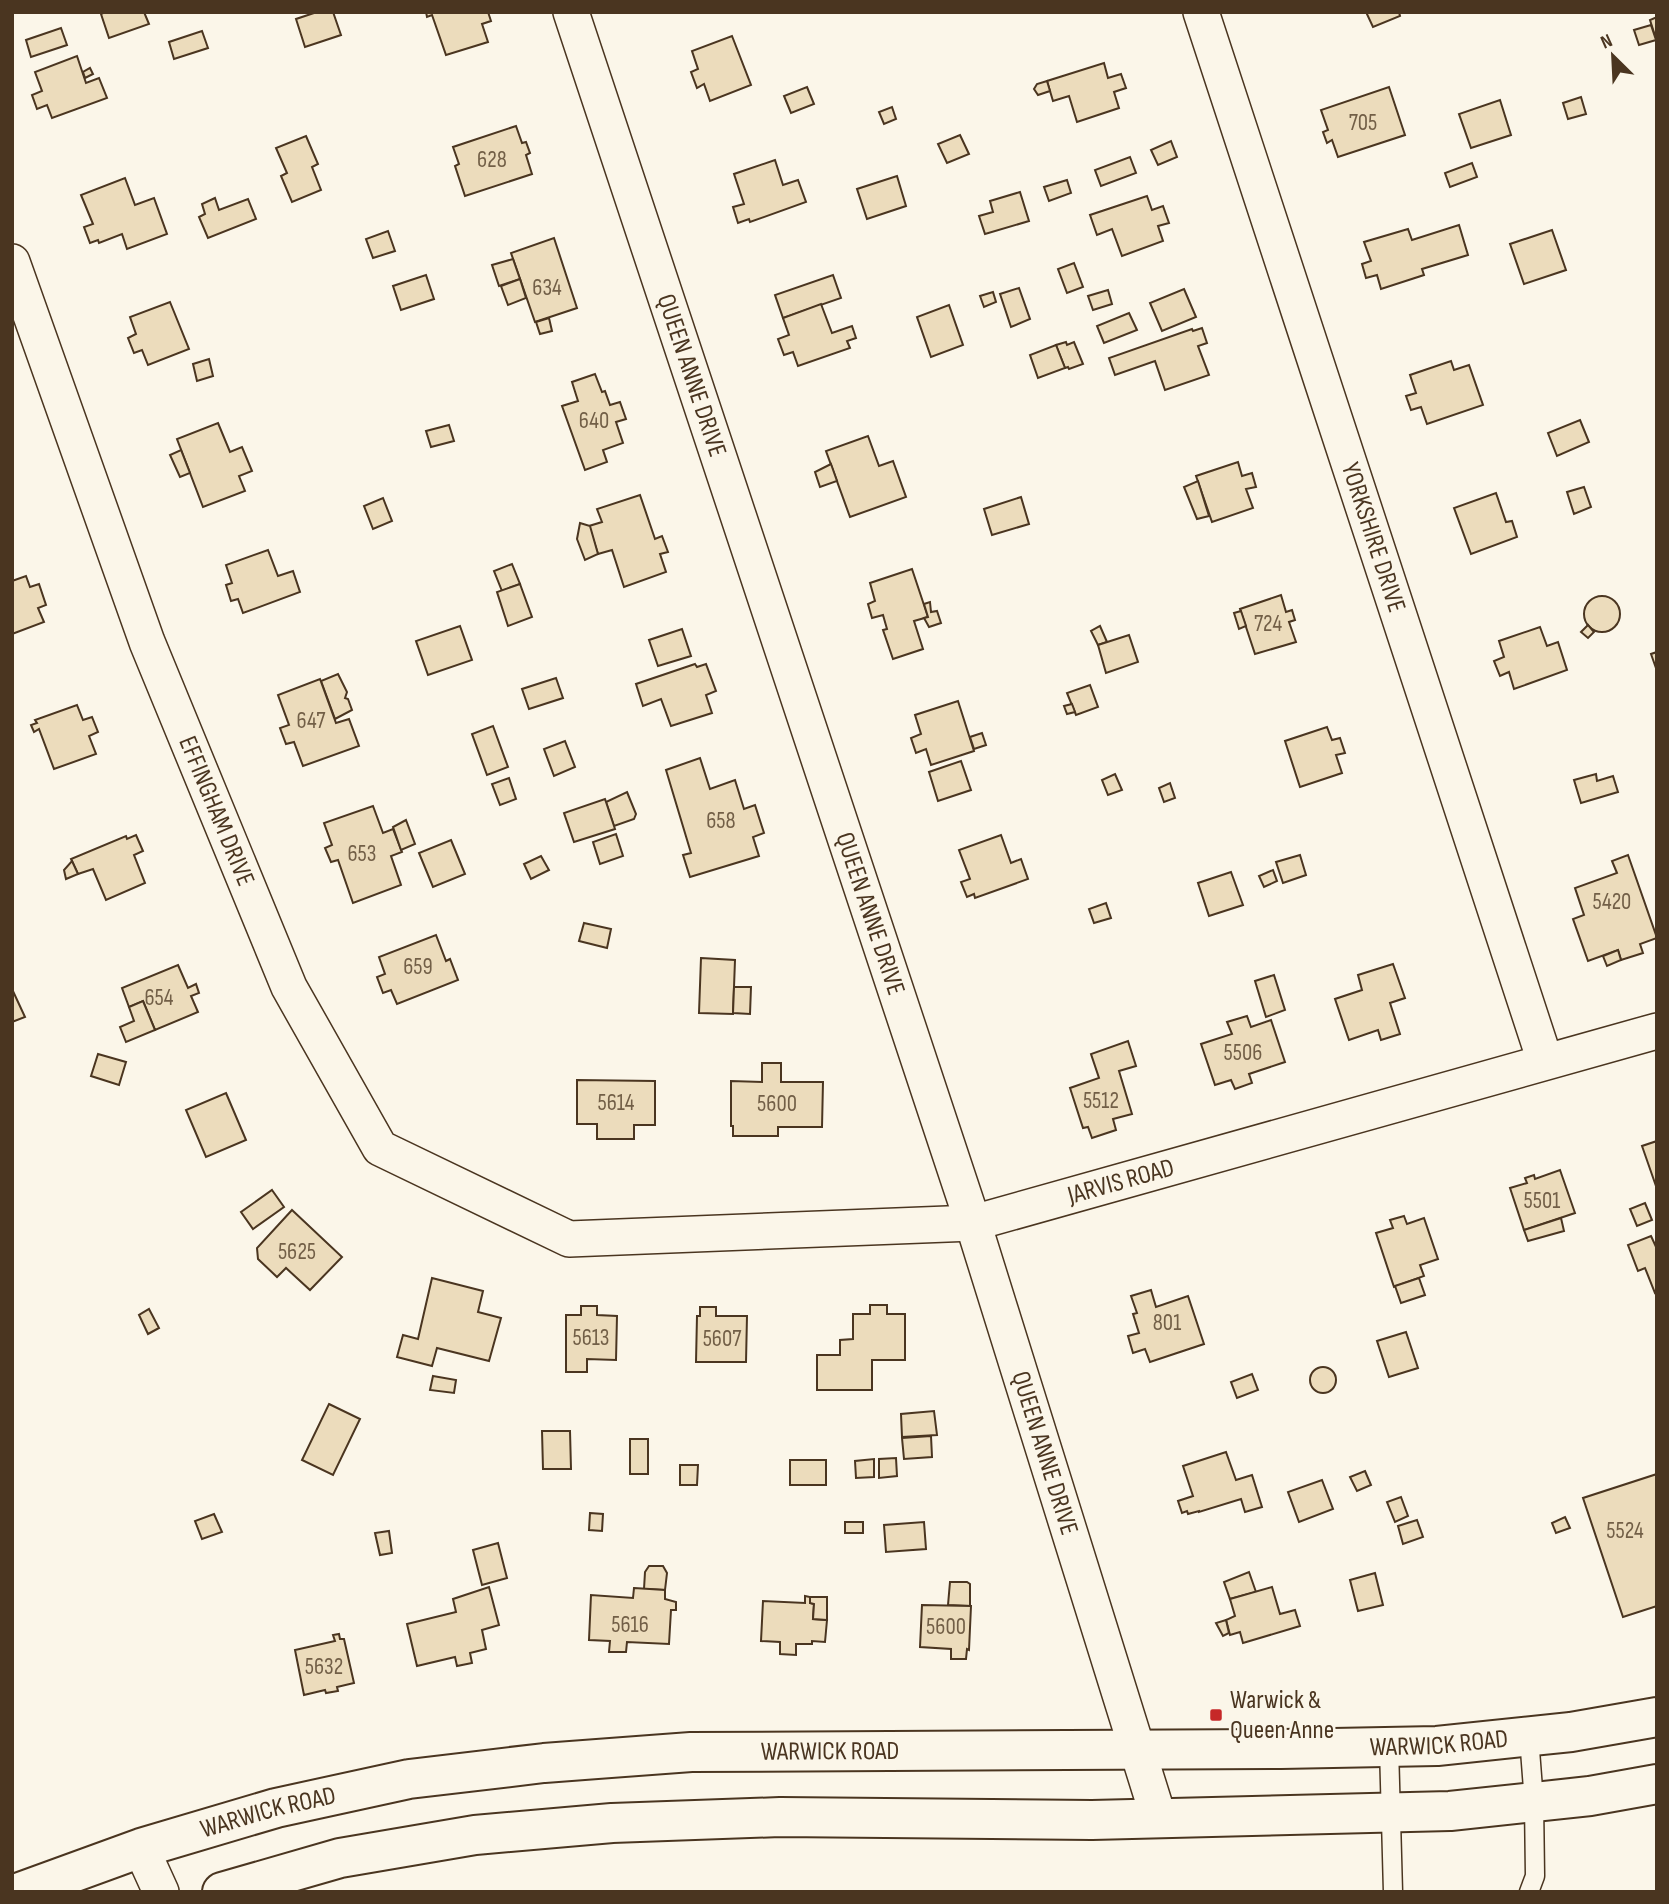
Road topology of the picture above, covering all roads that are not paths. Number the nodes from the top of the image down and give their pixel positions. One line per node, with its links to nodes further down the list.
1 (571, 12): 6 (street, QUEEN ANNE DRIVE)
2 (1201, 12): 5 (street, YORKSHIRE DRIVE)
3 (12, 262): 7 (street, EFFINGHAM DRIVE)
4 (1657, 1031): 5 (street, JARVIS ROAD)
5 (1545, 1062): 6 (street, JARVIS ROAD)
6 (973, 1223): 7 (street, JARVIS ROAD); 11 (street, QUEEN ANNE DRIVE)
7 (569, 1239)
8 (1657, 1717): 9 (main road, WARWICK ROAD)
9 (1529, 1737): 10 (main road, WARWICK ROAD); 13 (lane)
10 (1389, 1747): 11 (main road, WARWICK ROAD); 14 (lane)
11 (1138, 1750): 15 (street, QUEEN ANNE DRIVE); 16 (main road, WARWICK ROAD)
12 (1657, 1784): 13 (main road)
13 (1534, 1802): 14 (main road); 21 (lane)
14 (1391, 1813): 15 (main road); 20 (lane)
15 (1159, 1819): 19 (main road)
16 (141, 1847): 17 (main road, WARWICK ROAD); 18 (street)
17 (20, 1892)
18 (161, 1892)
19 (222, 1892)
20 (1393, 1892)
21 (1529, 1892)

